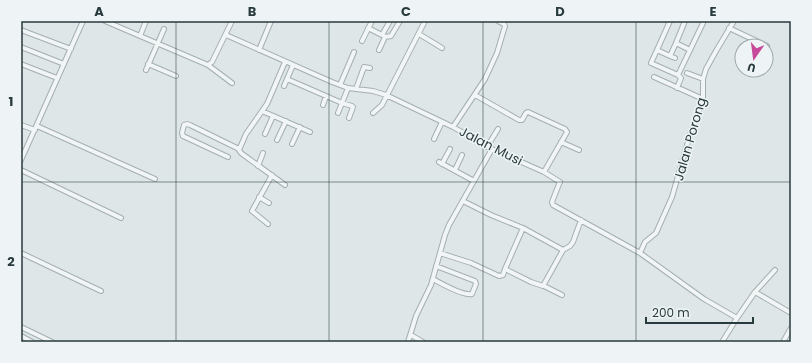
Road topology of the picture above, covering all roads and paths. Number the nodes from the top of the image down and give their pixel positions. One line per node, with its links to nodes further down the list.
1 (83, 21): 30 (street)
2 (105, 21): 14 (street)
3 (146, 21): 22 (street)
4 (232, 21): 21 (street)
5 (271, 21): 31 (street)
6 (372, 21): 16 (street)
7 (390, 21): 23 (street)
8 (400, 21): 23 (street)
9 (425, 21): 20 (street)
10 (498, 21): 60 (street)
11 (670, 21): 33 (street)
12 (685, 21): 27 (street)
13 (734, 21): 17 (street, Jalan Porong)
14 (112, 22): 22 (street)
15 (703, 23): 34 (street)
16 (368, 28): 23 (street); 25 (street)
17 (729, 28): 24 (street); 52 (street, Jalan Porong)
18 (164, 29): 26 (street)
19 (21, 30): 30 (street)
20 (419, 34): 29 (street); 59 (street)
21 (226, 35): 31 (street, Jalan Musi); 42 (street)
22 (140, 36): 26 (street)
23 (383, 36): 32 (street)
24 (750, 38)
25 (362, 41)
26 (158, 43): 41 (street); 42 (street)
27 (676, 43): 34 (street); 36 (street)
28 (21, 47): 40 (street)
29 (442, 48)
30 (71, 49): 40 (street)
31 (259, 50): 38 (street, Jalan Musi)
32 (379, 50)
33 (657, 50): 36 (street); 47 (street)
34 (690, 50): 47 (street)
35 (354, 52): 54 (street)
36 (670, 56): 37 (street)
37 (675, 58)
38 (284, 62): 43 (street, Jalan Musi); 65 (street)
39 (21, 64): 50 (street)
40 (64, 64): 50 (street)
41 (148, 64): 45 (street); 48 (street)
42 (208, 65): 53 (street)
43 (292, 65): 51 (street); 54 (street, Jalan Musi)
44 (370, 68): 58 (street)
45 (146, 70)
46 (687, 73): 52 (street)
47 (678, 75): 57 (street)
48 (176, 76)
49 (654, 77): 57 (street)
50 (57, 78): 75 (street)
51 (287, 79): 55 (street); 61 (street)
52 (704, 79): 62 (street, Jalan Porong)
53 (232, 83)
54 (340, 85): 56 (street, Jalan Musi)
55 (284, 86)
56 (348, 88): 58 (street, Jalan Musi); 63 (street)
57 (677, 88): 62 (street)
58 (356, 90): 59 (street, Jalan Musi)
59 (386, 95): 67 (street); 71 (street, Jalan Musi)
60 (475, 95): 74 (street); 81 (street)
61 (326, 96): 63 (street); 64 (street)
62 (703, 99): 112 (street, Jalan Porong)
63 (342, 103): 66 (street); 69 (street)
64 (323, 105)
65 (262, 111): 68 (street); 86 (street)
66 (338, 113)
67 (373, 113)
68 (273, 116): 70 (street); 78 (street)
69 (350, 118)
70 (286, 121): 73 (street); 80 (street)
71 (442, 122): 74 (street, Jalan Musi); 79 (street)
72 (21, 125): 75 (street)
73 (300, 127): 77 (street); 82 (street)
74 (453, 127): 83 (street, Jalan Musi)
75 (38, 128): 88 (street); 99 (street)
76 (498, 129): 83 (street)
77 (310, 132)
78 (264, 134)
79 (434, 139)
80 (277, 140)
81 (561, 142): 89 (street); 97 (street)
82 (292, 144)
83 (487, 147): 87 (street, Jalan Musi)
84 (21, 148): 88 (street)
85 (450, 148): 96 (street)
86 (240, 149): 92 (street); 94 (street)
87 (492, 149): 97 (street, Jalan Musi); 100 (street)
88 (26, 150): 93 (street)
89 (578, 150)
90 (263, 153): 94 (street)
91 (462, 155): 96 (street)
92 (228, 157)
93 (21, 160)
94 (258, 166): 98 (street)
95 (21, 170): 105 (street)
96 (455, 170): 100 (street)
97 (544, 172): 106 (street, Jalan Musi)
98 (272, 175): 101 (street); 102 (street)
99 (155, 179)
100 (474, 181): 103 (street)
101 (285, 185)
102 (259, 197): 104 (street); 107 (street)
103 (463, 201): 108 (street); 111 (street)
104 (269, 202)
105 (121, 218)
106 (581, 220): 109 (street); 112 (street, Jalan Musi)
107 (268, 224)
108 (523, 228): 109 (street); 114 (street)
109 (563, 250): 117 (street)
110 (21, 253): 118 (street)
111 (440, 253): 113 (street); 114 (street)
112 (640, 254): 122 (street, Jalan Musi)
113 (436, 266): 116 (street); 116 (street)
114 (505, 268): 117 (street)
115 (774, 270): 119 (street)
116 (433, 279): 126 (street)
117 (544, 286): 120 (street)
118 (101, 291)
119 (755, 292): 121 (street); 122 (street)
120 (562, 295)
121 (791, 313)
122 (737, 318): 132 (street)
123 (21, 327): 125 (street)
124 (791, 328): 133 (street)
125 (34, 332): 128 (street); 129 (street)
126 (411, 335): 130 (street); 131 (street)
127 (21, 336): 128 (street)
128 (31, 342)
129 (52, 342)
130 (408, 342)
131 (423, 342)
132 (722, 342)
133 (783, 342)

